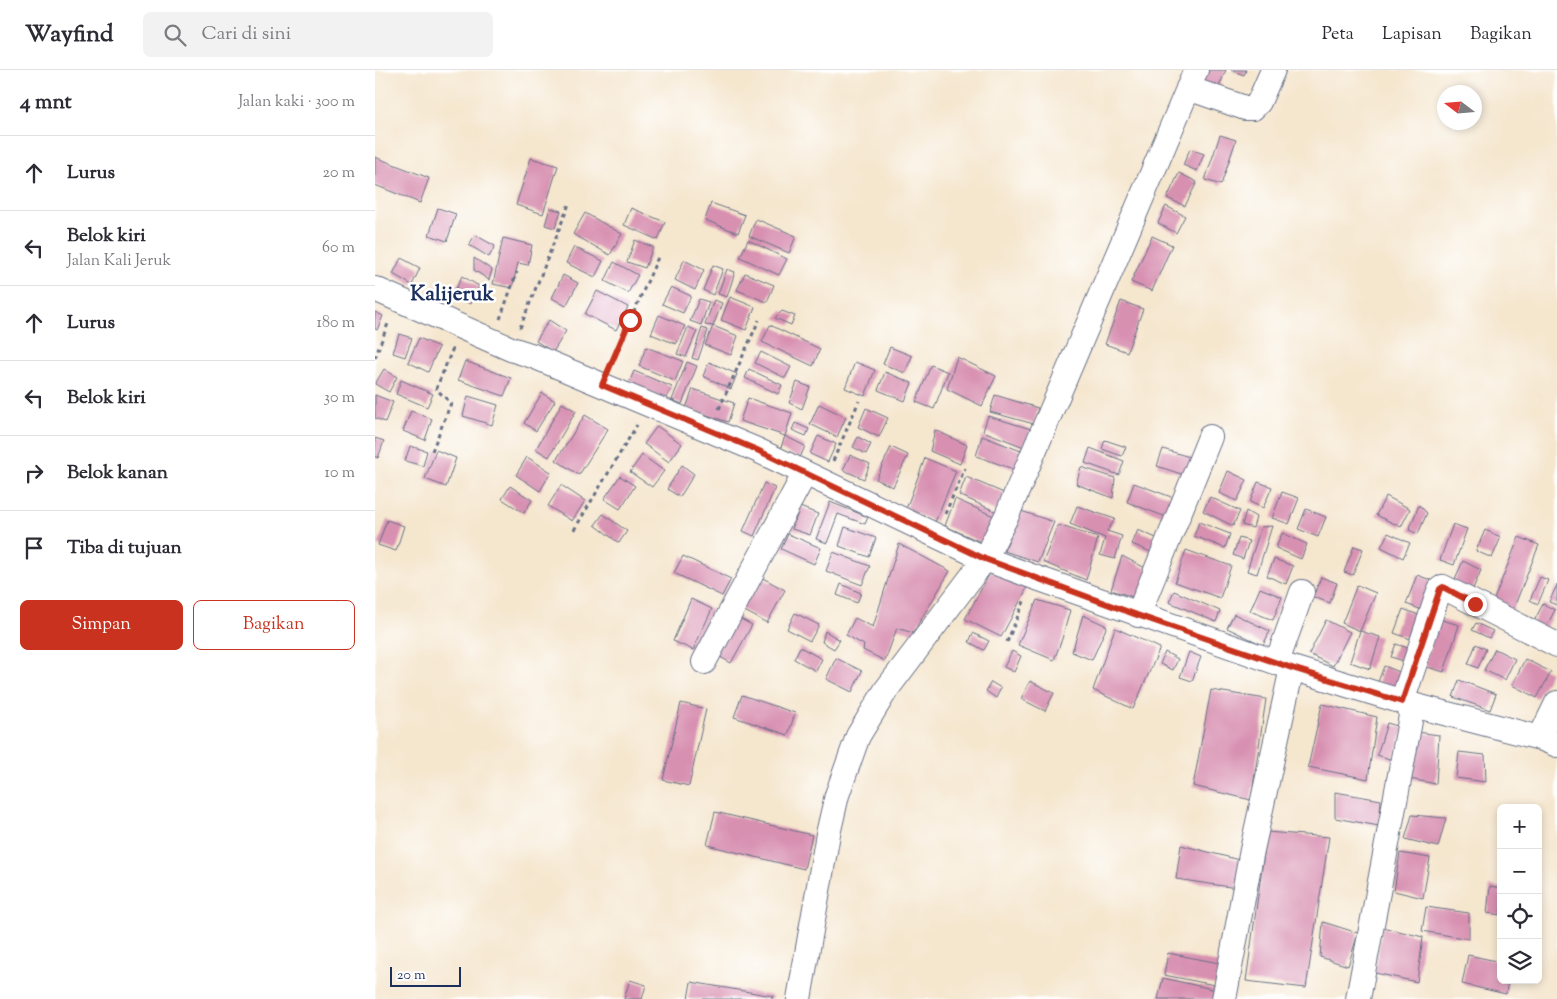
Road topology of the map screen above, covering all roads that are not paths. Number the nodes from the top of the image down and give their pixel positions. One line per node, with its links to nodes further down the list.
1 (1273, 70): 2 (street)
2 (1192, 79): 6 (street)
3 (375, 289): 5 (street)
4 (1210, 437): 8 (street)
5 (814, 477): 6 (street); 10 (street)
6 (985, 559): 8 (street); 15 (street)
7 (1302, 592): 11 (street)
8 (1137, 615): 11 (street)
9 (1557, 645): 13 (street)
10 (704, 662)
11 (1284, 665): 13 (street); 16 (street)
12 (1557, 703): 14 (street)
13 (1408, 704): 14 (street); 17 (street)
14 (1548, 742)
15 (799, 999)
16 (1224, 999)
17 (1358, 999)

